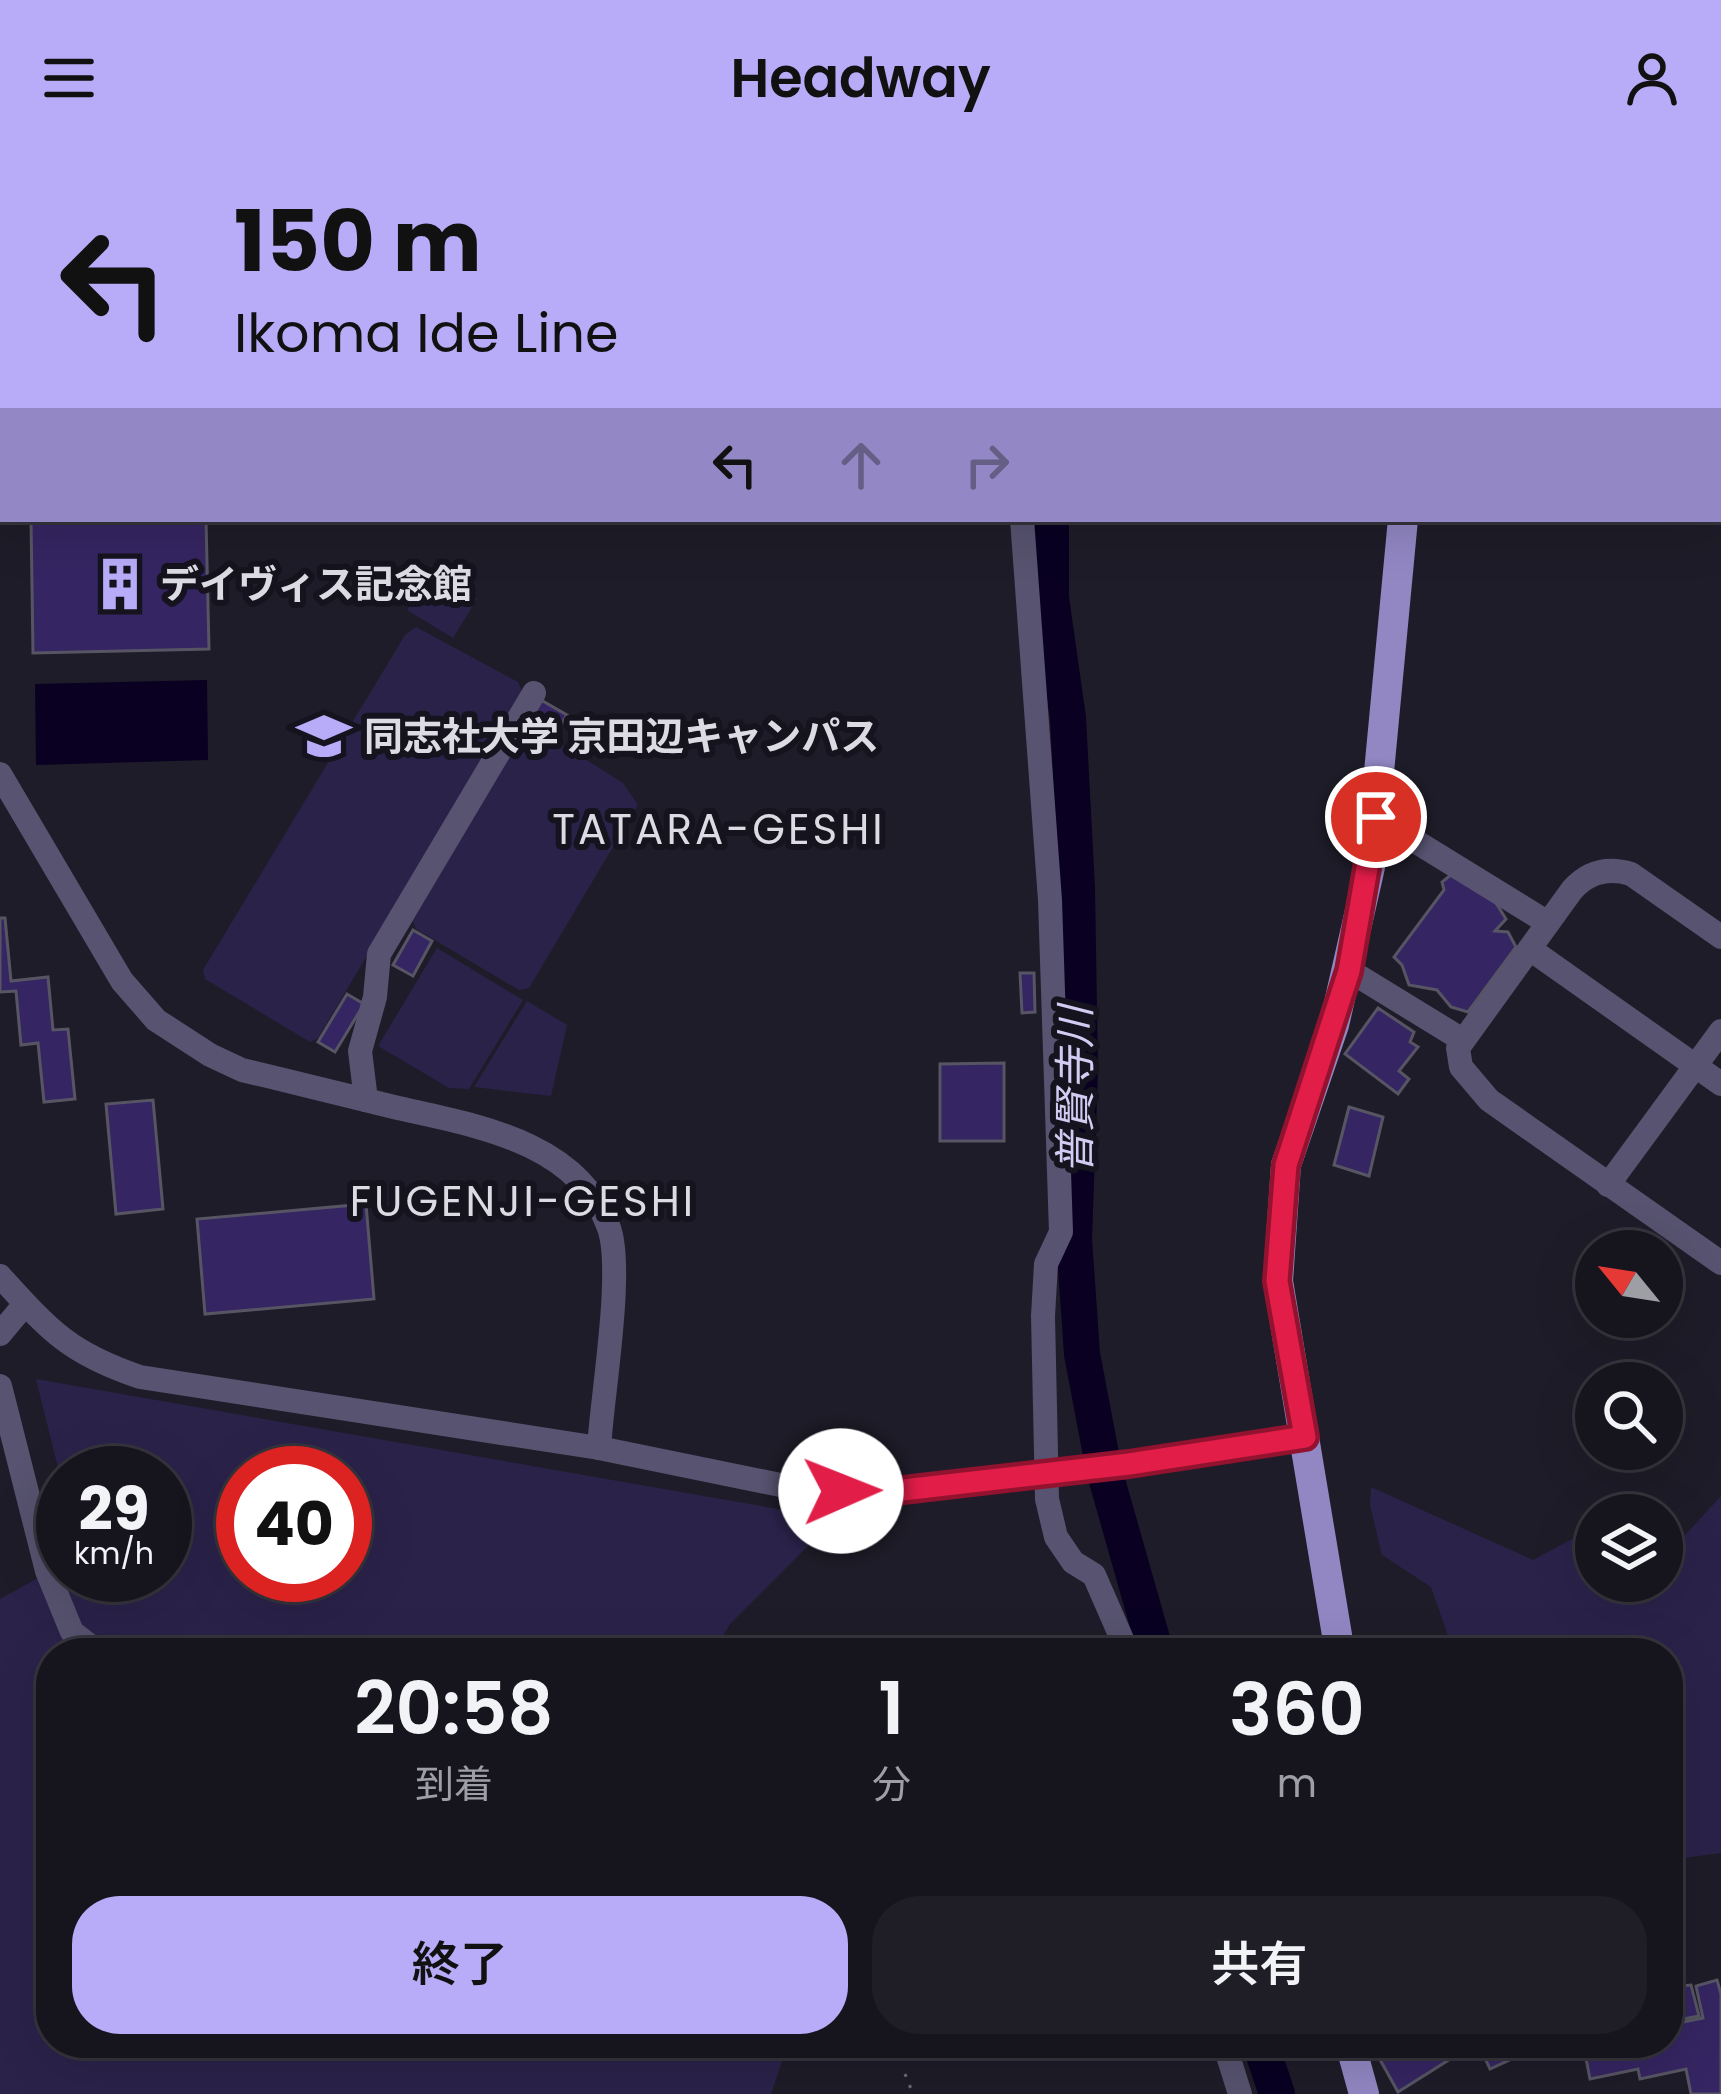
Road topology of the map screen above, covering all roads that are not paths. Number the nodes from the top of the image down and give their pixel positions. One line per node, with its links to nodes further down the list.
1 (1022, 522): 23 (street)
2 (1403, 522): 5 (main road)
3 (534, 693): 14 (street)
4 (0, 774): 14 (street)
5 (1376, 817): 6 (street); 9 (main road)
6 (1548, 922): 7 (street); 8 (street)
7 (1721, 938)
8 (1530, 949): 11 (street); 12 (street)
9 (1349, 971): 11 (street); 21 (main road)
10 (1721, 1031): 12 (street)
11 (1461, 1039): 15 (street)
12 (1695, 1066): 13 (street); 15 (street)
13 (1721, 1084)
14 (366, 1100): 22 (street)
15 (1608, 1185): 16 (street)
16 (1721, 1263)
17 (0, 1276): 18 (street)
18 (25, 1304): 19 (street); 22 (street)
19 (0, 1334)
20 (0, 1386): 24 (street)
21 (1305, 1437): 23 (street); 26 (main road)
22 (599, 1448): 23 (street)
23 (1052, 1472): 25 (street)
24 (80, 1638)
25 (1121, 1638)
26 (1338, 1638)
27 (1229, 2058): 29 (street)
28 (1354, 2058): 30 (main road)
29 (1240, 2094)
30 (1364, 2094)

